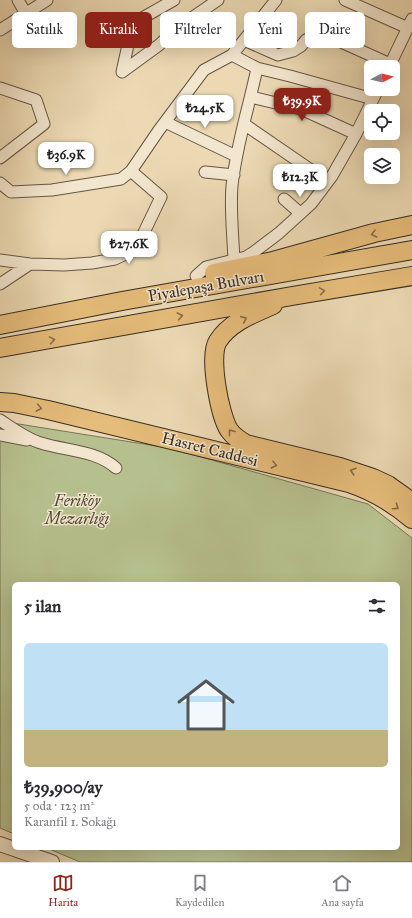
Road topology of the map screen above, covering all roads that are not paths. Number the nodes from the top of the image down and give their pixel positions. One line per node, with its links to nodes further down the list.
1 (18, 0): 7 (street)
2 (47, 0): 8 (street)
3 (218, 0): 6 (street)
4 (276, 0): 9 (street)
5 (345, 0): 11 (street)
6 (169, 1)
7 (25, 12)
8 (29, 12)
9 (266, 12)
10 (12, 23): 12 (street)
11 (410, 23): 17 (street)
12 (0, 30)
13 (244, 40): 15 (street)
14 (262, 48): 16 (street)
15 (232, 55): 18 (street); 23 (street)
16 (379, 60)
17 (392, 60)
18 (257, 68): 20 (street); 22 (street)
19 (0, 88): 27 (street)
20 (364, 92)
21 (374, 96): 25 (street)
22 (251, 97): 24 (street); 25 (street)
23 (165, 122): 26 (street); 28 (street)
24 (244, 124): 26 (street); 31 (street)
25 (356, 134): 31 (street)
26 (236, 156): 30 (street)
27 (0, 158)
28 (131, 171): 33 (street); 40 (street)
29 (204, 172): 30 (street)
30 (234, 175): 39 (street)
31 (327, 181): 35 (street)
32 (0, 183): 33 (street)
33 (5, 192)
34 (284, 199): 35 (street)
35 (300, 213): 39 (street)
36 (412, 225): 41 (main road, one-way to 41)
37 (412, 250): 45 (main road, Piyalepaşa Bulvarı)
38 (0, 260): 40 (street)
39 (234, 260): 41 (street)
40 (30, 264): 43 (street)
41 (196, 276): 45 (main road)
42 (412, 276): 44 (main road, Piyalepaşa Bulvarı, one-way to 42)
43 (0, 284)
44 (292, 296): 47 (main road, Piyalepaşa Bulvarı, one-way to 44); 55 (main road, Hasret Caddesi, one-way to 44)
45 (122, 301): 46 (main road, Piyalepaşa Bulvarı)
46 (0, 325)
47 (30, 343): 48 (main road, Piyalepaşa Bulvarı); 49 (main road)
48 (0, 348)
49 (0, 352)
50 (0, 402): 56 (main road, Hasret Caddesi, one-way to 56)
51 (0, 420): 53 (street)
52 (0, 435): 53 (street)
53 (39, 443): 54 (street)
54 (116, 468)
55 (412, 502)
56 (412, 519)
57 (0, 844): 58 (street)
58 (12, 849)
59 (15, 850): 60 (street)
60 (37, 859): 61 (street)
61 (52, 862)

